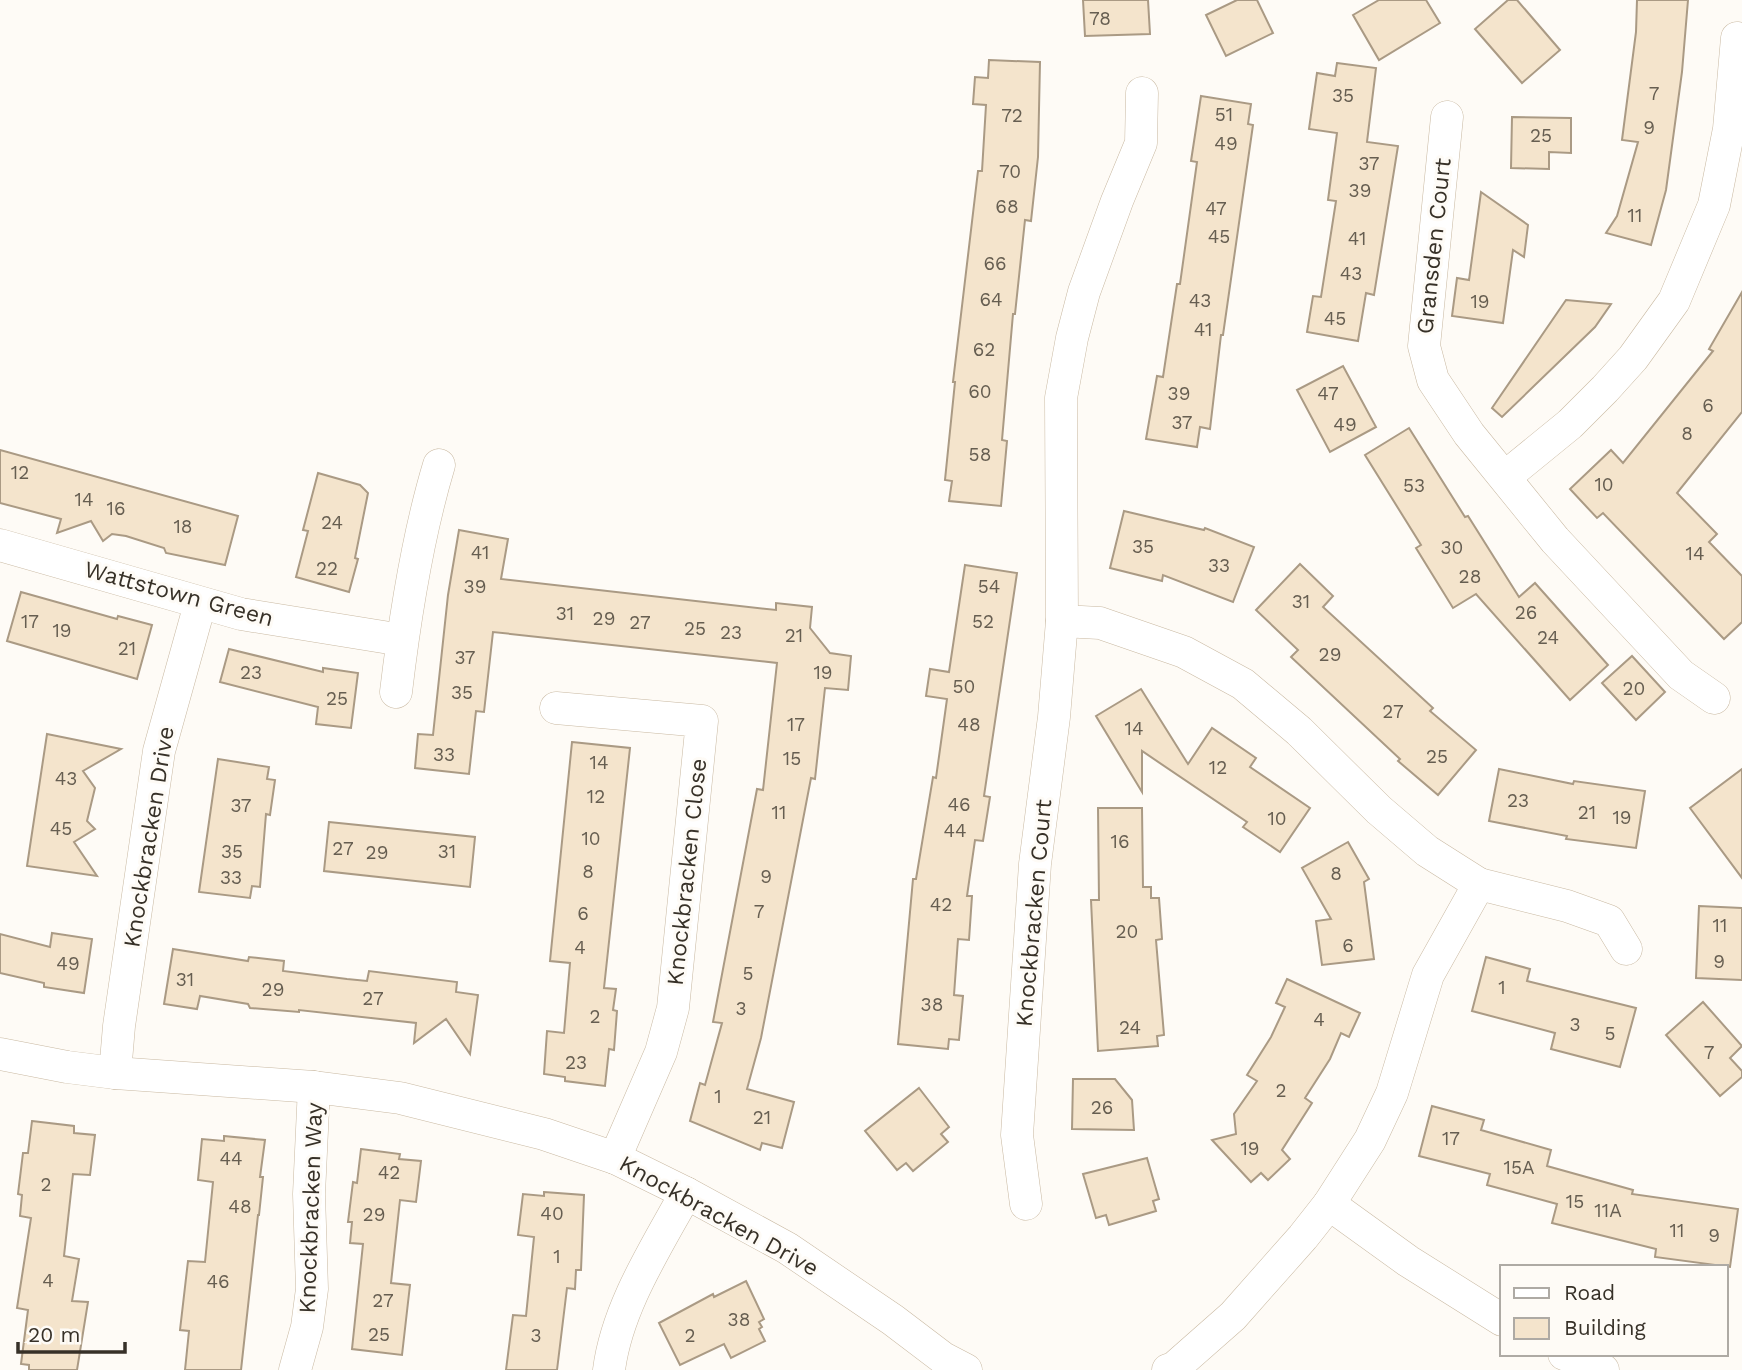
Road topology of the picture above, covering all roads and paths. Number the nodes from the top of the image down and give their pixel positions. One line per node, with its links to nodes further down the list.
1 (1737, 38): 4 (street)
2 (1142, 93): 9 (street, Knockbracken Court)
3 (1447, 117): 6 (street, Gransden Court)
4 (1736, 130): 6 (street)
5 (439, 465): 10 (street)
6 (1505, 477): 12 (street, Gransden Court)
7 (0, 545): 8 (street, Wattstown Green)
8 (200, 604): 10 (street, Wattstown Green); 17 (street, Knockbracken Drive)
9 (1062, 621): 14 (street); 21 (street, Knockbracken Court)
10 (402, 640): 11 (street)
11 (396, 692)
12 (1714, 698)
13 (556, 708): 19 (street, Knockbracken Close)
14 (1479, 884): 15 (street); 22 (street)
15 (1626, 949)
16 (0, 1054): 17 (street, Knockbracken Drive)
17 (115, 1073): 18 (street, Knockbracken Drive)
18 (314, 1087): 19 (street, Knockbracken Drive); 24 (street, Knockbracken Way)
19 (615, 1158): 20 (street, Knockbracken Drive)
20 (686, 1193): 25 (street); 26 (street, Knockbracken Drive)
21 (1026, 1204)
22 (1329, 1204): 23 (street); 27 (street)
23 (1500, 1319)
24 (295, 1370)
25 (609, 1370)
26 (966, 1370)
27 (1168, 1370)

